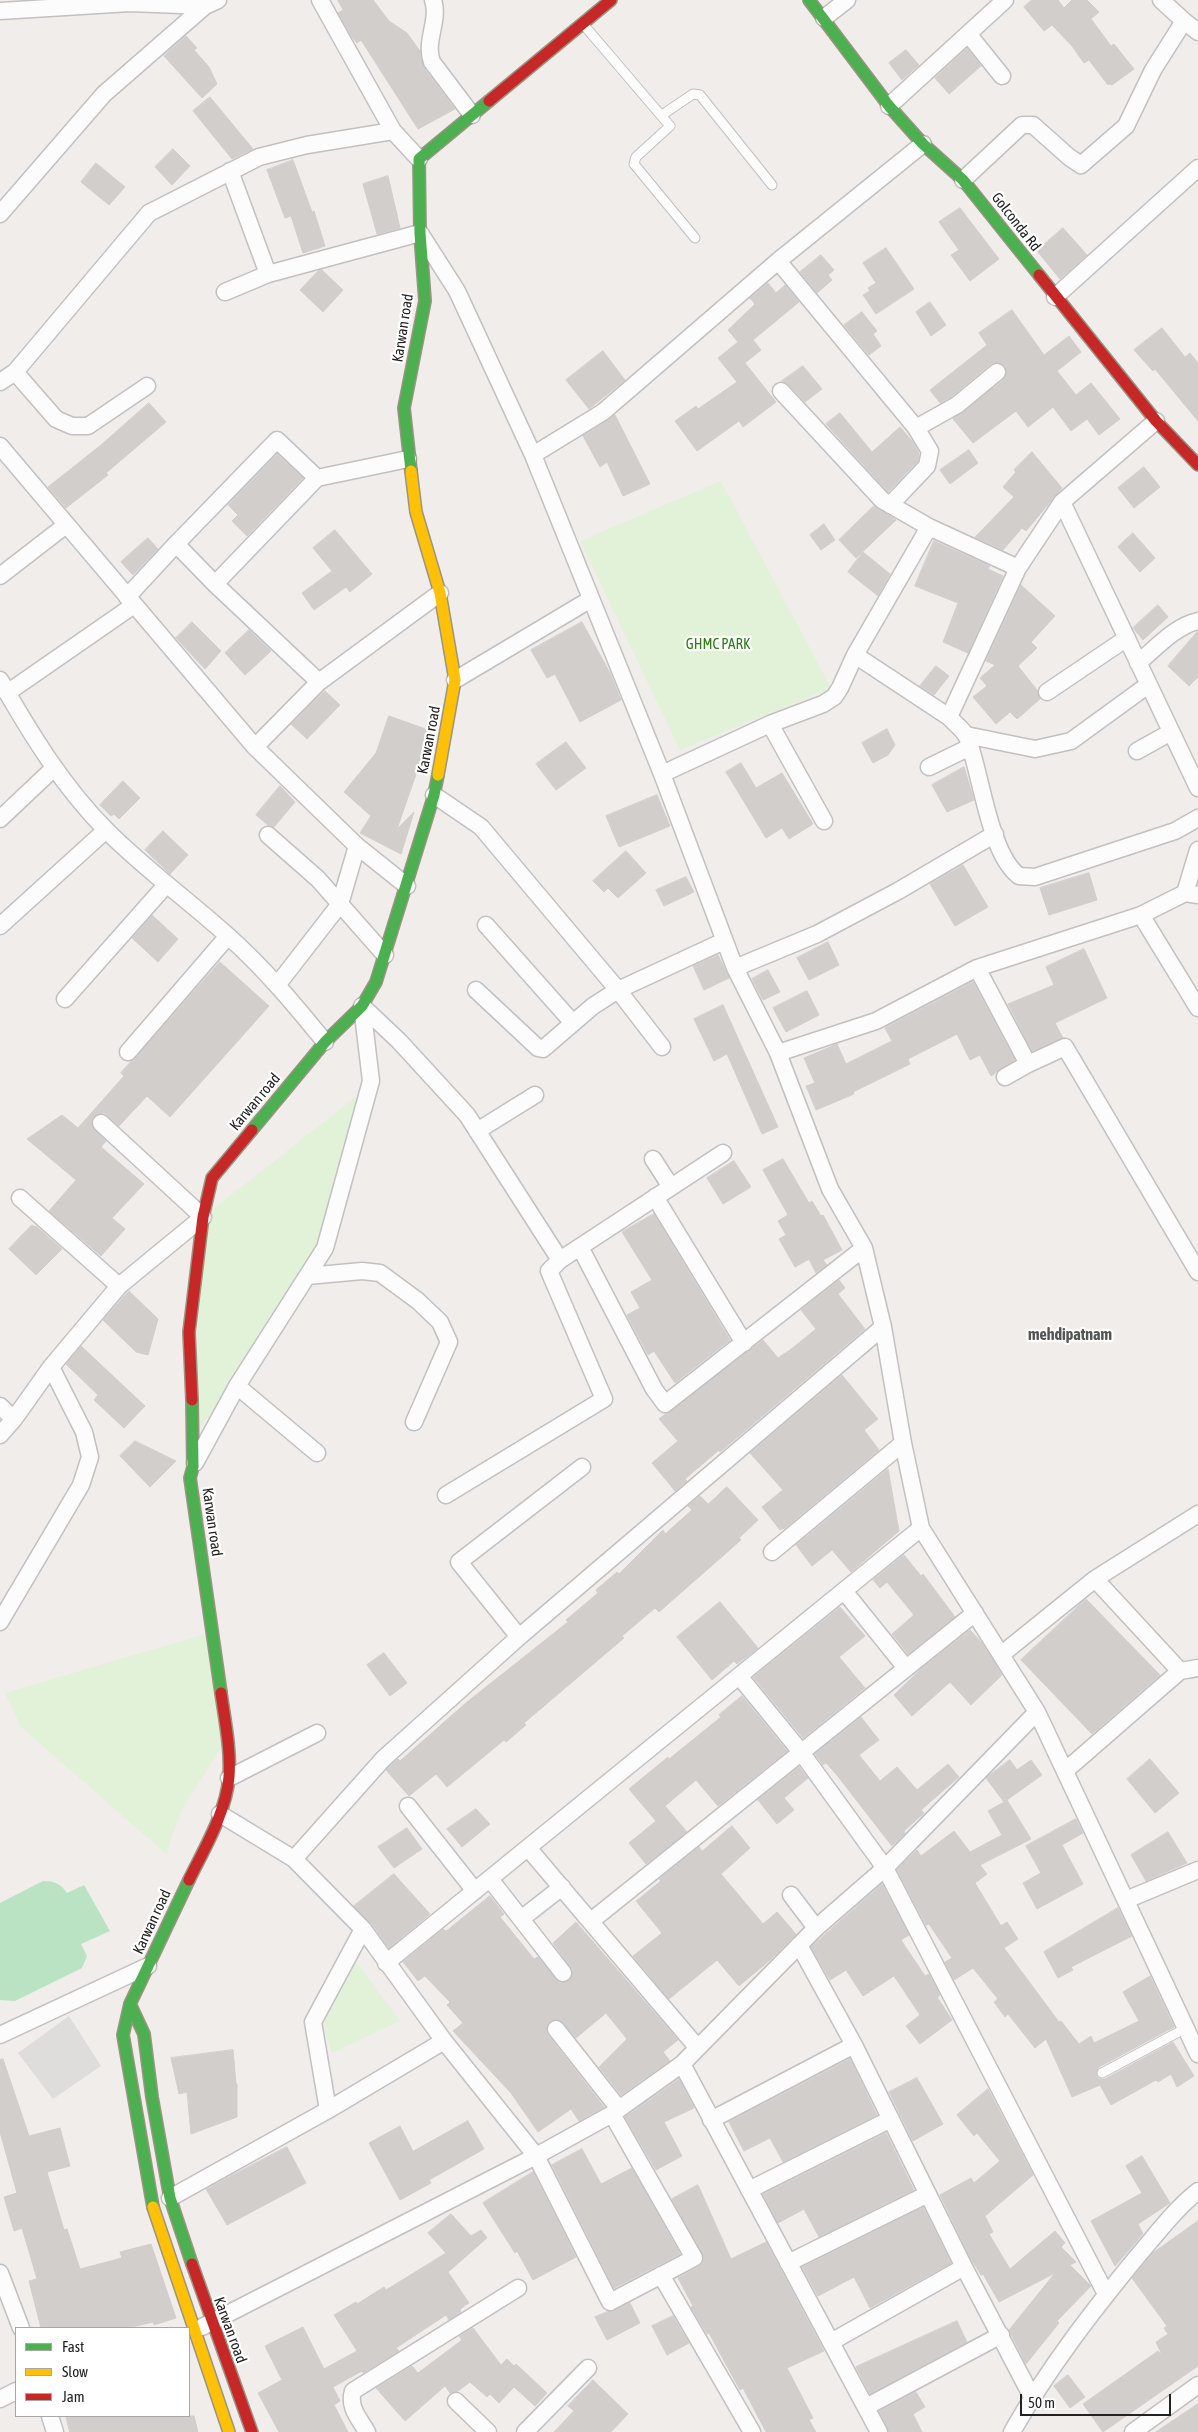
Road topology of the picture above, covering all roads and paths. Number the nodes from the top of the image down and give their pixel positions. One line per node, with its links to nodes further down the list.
1 (320, 0): 19 (street)
2 (432, 0): 17 (street)
3 (611, 0): 12 (street)
4 (808, 0): 10 (street, Golconda Rd)
5 (847, 0): 10 (street)
6 (1005, 0): 14 (street)
7 (1160, 0): 11 (street)
8 (211, 3): 9 (street); 26 (street)
9 (0, 11)
10 (824, 18): 16 (street, Golconda Rd)
11 (1184, 21): 13 (street); 24 (street)
12 (583, 24): 17 (street); 18 (lane)
13 (1198, 32)
14 (969, 35): 15 (street); 16 (street)
15 (1002, 76)
16 (889, 106): 20 (street, Golconda Rd)
17 (472, 115): 21 (street)
18 (662, 115): 25 (lane); 28 (lane)
19 (393, 131): 21 (street); 23 (street)
20 (923, 144): 24 (street, Golconda Rd); 29 (street)
21 (419, 159): 27 (street, Karwan road)
22 (1198, 168): 32 (street)
23 (230, 172): 30 (street); 33 (street)
24 (963, 180): 32 (street, Golconda Rd)
25 (772, 185)
26 (0, 214)
27 (420, 233): 30 (street); 41 (street); 43 (street, Karwan road)
28 (695, 238)
29 (778, 261): 39 (street); 41 (street)
30 (268, 274): 31 (street)
31 (226, 292)
32 (1055, 297): 38 (street, Golconda Rd)
33 (15, 372): 35 (street); 36 (street)
34 (996, 372): 39 (street)
35 (0, 382)
36 (147, 386)
37 (781, 391): 46 (street)
38 (1156, 421): 42 (street, Golconda Rd); 45 (street)
39 (916, 428): 46 (street)
40 (0, 446): 47 (street)
41 (533, 455): 54 (street)
42 (1196, 457)
43 (408, 459): 44 (street); 53 (street, Karwan road)
44 (317, 478): 49 (street); 52 (street)
45 (1062, 502): 50 (street); 57 (street)
46 (890, 505): 48 (street)
47 (66, 525): 51 (street); 55 (street)
48 (929, 527): 50 (street); 58 (street)
49 (176, 544): 52 (street); 55 (street)
50 (1018, 568): 65 (street)
51 (0, 576)
52 (215, 584): 61 (street)
53 (440, 593): 60 (street, Karwan road); 61 (street)
54 (591, 599): 60 (street); 74 (street)
55 (131, 601): 64 (street); 69 (street)
56 (1195, 626): 59 (street)
57 (1126, 638): 59 (street); 63 (street)
58 (854, 655): 65 (street); 66 (street)
59 (1138, 663): 62 (street)
60 (455, 680): 76 (street, Karwan road)
61 (319, 682): 69 (street)
62 (1148, 685): 67 (street); 68 (street)
63 (1047, 692)
64 (4, 694): 73 (street)
65 (949, 718): 68 (street)
66 (770, 724): 74 (street); 79 (street)
67 (1171, 732): 70 (street); 71 (street)
68 (968, 741): 72 (street); 81 (street)
69 (255, 747): 83 (street)
70 (1137, 751)
71 (1192, 761): 75 (street)
72 (929, 767)
73 (54, 768): 78 (street); 80 (street)
74 (662, 774): 93 (street)
75 (1198, 788)
76 (434, 795): 86 (street, Karwan road); 99 (street)
77 (1198, 818): 81 (street)
78 (0, 819)
79 (824, 821)
80 (106, 830): 85 (street); 91 (street)
81 (995, 834): 95 (street)
82 (268, 835): 88 (street)
83 (357, 846): 86 (street); 88 (street)
84 (1198, 850): 87 (street)
85 (166, 886): 92 (street); 100 (street)
86 (407, 886): 94 (street, Karwan road)
87 (1192, 894): 89 (street)
88 (340, 904): 94 (street); 97 (street)
89 (1141, 915): 96 (street); 102 (street)
90 (486, 925): 103 (street)
91 (0, 926)
92 (228, 936): 97 (street); 106 (street)
93 (724, 941): 95 (street); 99 (street)
94 (385, 955): 101 (street, Karwan road)
95 (735, 968): 107 (street)
96 (977, 968): 107 (street); 108 (street)
97 (278, 984): 104 (street)
98 (476, 990): 103 (street)
99 (618, 990): 103 (street); 105 (street)
100 (65, 999)
101 (362, 1006): 104 (street, Karwan road); 112 (street); 123 (street)
102 (1198, 1008)
103 (573, 1023)
104 (325, 1042): 118 (street, Karwan road)
105 (662, 1047)
106 (128, 1052)
107 (778, 1054): 120 (street)
108 (1028, 1064): 109 (street); 122 (street)
109 (1005, 1077)
110 (535, 1096): 112 (street)
111 (101, 1123): 118 (street)
112 (477, 1131): 121 (street)
113 (723, 1153): 115 (street)
114 (653, 1159): 115 (street)
115 (671, 1187): 116 (street)
116 (656, 1197): 119 (street); 126 (street)
117 (20, 1198): 124 (street)
118 (202, 1216): 124 (street); 135 (street, Karwan road)
119 (580, 1247): 121 (street); 126 (street)
120 (864, 1248): 125 (street); 126 (street)
121 (560, 1260): 137 (street)
122 (1198, 1272)
123 (307, 1276): 128 (street); 131 (street)
124 (119, 1286): 127 (street)
125 (883, 1326): 133 (street); 145 (street)
126 (744, 1343)
127 (51, 1367): 130 (street); 144 (street)
128 (237, 1386): 134 (street); 135 (street)
129 (0, 1406): 130 (street)
130 (14, 1419): 132 (street)
131 (414, 1422)
132 (0, 1435)
133 (903, 1443): 139 (street); 140 (street)
134 (317, 1454)
135 (193, 1467): 155 (street, Karwan road)
136 (582, 1467): 145 (street)
137 (446, 1495)
138 (1198, 1514): 141 (street)
139 (922, 1528): 142 (street); 143 (street)
140 (772, 1552)
141 (1095, 1579): 146 (street); 149 (street)
142 (844, 1591): 147 (street); 150 (street)
143 (975, 1613): 146 (street); 147 (street)
144 (0, 1622)
145 (519, 1637): 159 (street)
146 (1002, 1654): 151 (street)
147 (906, 1668): 153 (street)
148 (1198, 1668): 149 (street)
149 (1180, 1671): 154 (street)
150 (739, 1676): 153 (street); 158 (street)
151 (1037, 1712): 154 (street); 160 (street)
152 (317, 1733): 155 (street)
153 (801, 1752): 160 (street); 168 (street)
154 (1065, 1771): 166 (street)
155 (229, 1778): 157 (street, Karwan road)
156 (408, 1806): 164 (street)
157 (220, 1814): 159 (street); 173 (street, Karwan road)
158 (528, 1848): 162 (street); 163 (street)
159 (294, 1860): 170 (street)
160 (885, 1868): 169 (street); 199 (street)
161 (1198, 1870): 166 (street)
162 (490, 1879): 164 (street); 167 (street)
163 (562, 1887): 167 (street); 168 (street)
164 (475, 1891): 172 (street)
165 (791, 1895): 169 (street)
166 (1126, 1900): 176 (street)
167 (521, 1919): 174 (street)
168 (591, 1922): 181 (street)
169 (816, 1928): 171 (street)
170 (363, 1929): 172 (street); 185 (street)
171 (799, 1945): 180 (street); 181 (street)
172 (386, 1963): 179 (street)
173 (148, 1966): 175 (street, Karwan road); 178 (street)
174 (563, 1973)
175 (130, 2004): 193 (street, Karwan road); 202 (street, Karwan road)
176 (1186, 2028): 182 (street); 184 (lane)
177 (556, 2029): 186 (street)
178 (0, 2035)
179 (444, 2041): 185 (street); 189 (street)
180 (854, 2045): 187 (street); 188 (street)
181 (697, 2047): 183 (street)
182 (1198, 2054)
183 (682, 2064): 186 (street); 188 (street)
184 (1102, 2073)
185 (328, 2110): 193 (street)
186 (616, 2112): 189 (street); 197 (street)
187 (891, 2119): 190 (street); 192 (street)
188 (712, 2120): 190 (street)
189 (536, 2156): 197 (street); 200 (street)
190 (749, 2190): 194 (street)
191 (1198, 2191): 199 (street)
192 (928, 2194): 194 (street); 195 (street)
193 (170, 2198): 200 (street, Karwan road)
194 (788, 2263): 204 (street)
195 (964, 2267): 203 (street); 204 (street)
196 (0, 2274): 201 (street)
197 (661, 2275): 219 (street)
198 (518, 2288): 216 (street)
199 (1106, 2294): 208 (street)
200 (211, 2322): 202 (street); 215 (street, Karwan road)
201 (21, 2327)
202 (192, 2332): 214 (street, Karwan road)
203 (1001, 2335): 208 (street); 211 (street)
204 (830, 2342): 211 (street)
205 (588, 2368): 218 (street)
206 (1198, 2385): 222 (street)
207 (15, 2392): 209 (street)
208 (1032, 2397): 221 (street)
209 (0, 2399)
210 (456, 2401): 217 (street)
211 (866, 2407): 220 (street)
212 (50, 2417): 213 (street)
213 (55, 2432)
214 (229, 2432)
215 (252, 2432)
216 (367, 2432)
217 (488, 2432)
218 (525, 2432)
219 (752, 2432)
220 (879, 2432)
221 (1012, 2432)
222 (1133, 2432)

